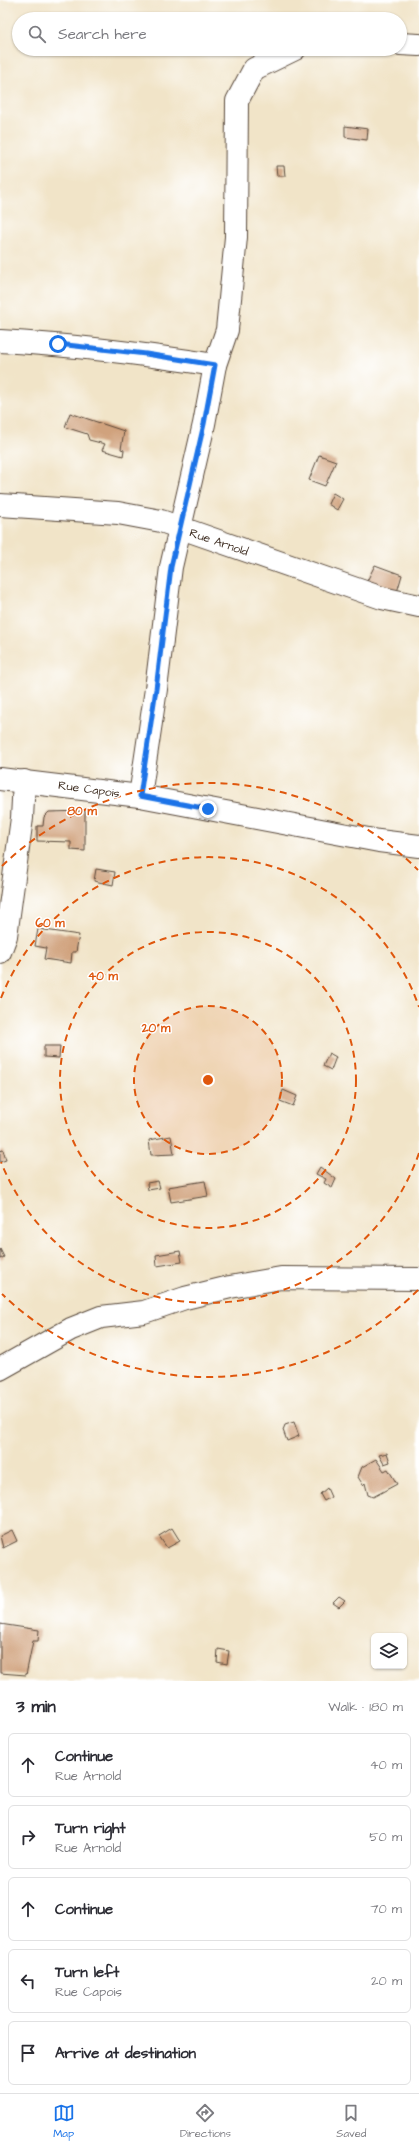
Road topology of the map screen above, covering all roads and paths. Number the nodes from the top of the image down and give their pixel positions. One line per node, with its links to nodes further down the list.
1 (407, 45): 2 (street)
2 (419, 46)
3 (281, 56): 5 (street, Rue Arnold)
4 (0, 341): 5 (street)
5 (215, 365): 7 (street, Rue Arnold)
6 (0, 505): 7 (street)
7 (179, 528): 8 (street, Rue Arnold); 11 (street)
8 (419, 606)
9 (0, 779): 10 (street, Rue Capois)
10 (24, 781): 11 (street, Rue Capois); 13 (street)
11 (140, 796): 12 (street, Rue Capois)
12 (419, 846)
13 (0, 952)
14 (419, 1278): 15 (street)
15 (0, 1369)

